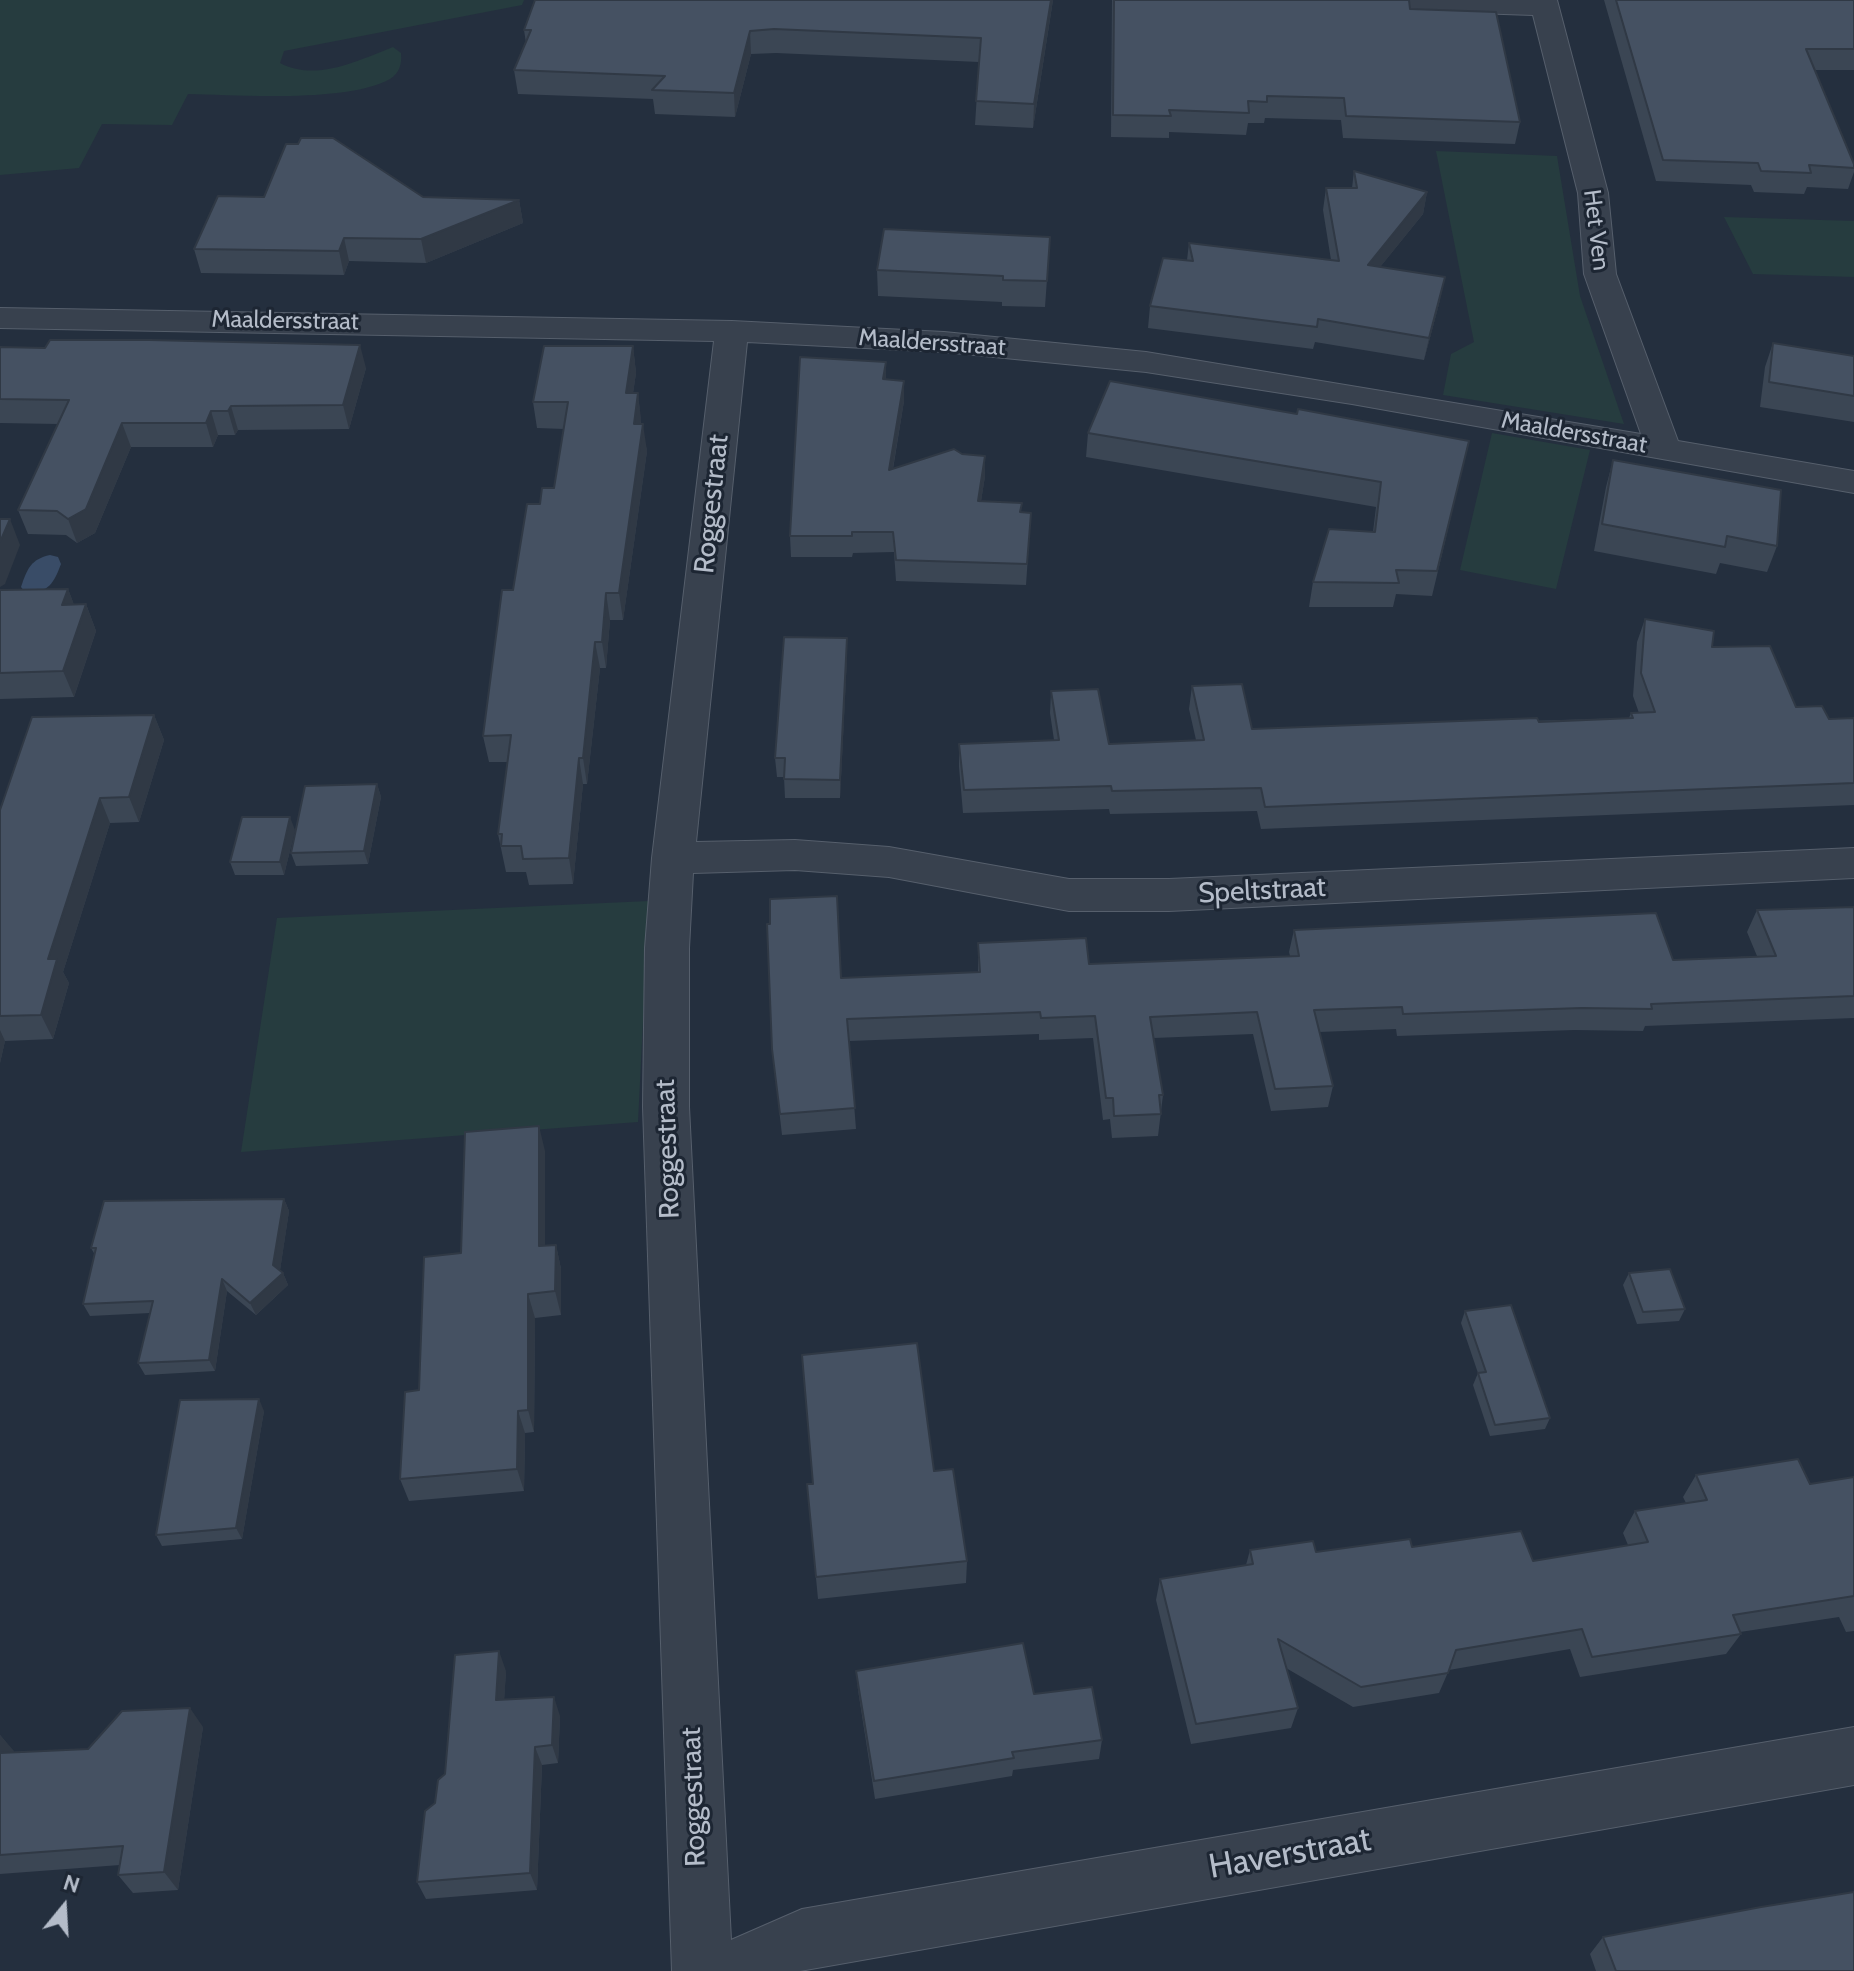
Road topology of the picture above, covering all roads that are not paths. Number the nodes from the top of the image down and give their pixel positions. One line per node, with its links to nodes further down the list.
1 (1328, 0): 2 (street, Het Ven)
2 (1544, 3): 5 (street, Het Ven)
3 (0, 318): 4 (street, Maaldersstraat)
4 (732, 331): 5 (street, Maaldersstraat); 7 (street, Roggestraat)
5 (1664, 449): 6 (street, Maaldersstraat)
6 (1854, 482)
7 (673, 858): 8 (street, Speltstraat); 10 (street, Roggestraat)
8 (1854, 863)
9 (1854, 1756): 11 (street, Haverstraat)
10 (702, 1971)
11 (731, 1971)

